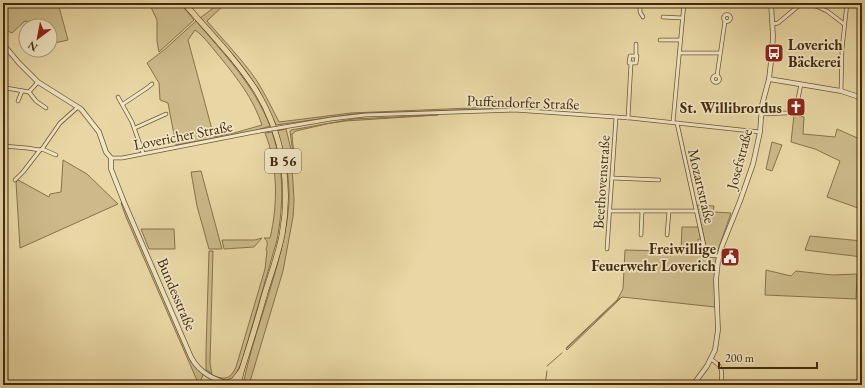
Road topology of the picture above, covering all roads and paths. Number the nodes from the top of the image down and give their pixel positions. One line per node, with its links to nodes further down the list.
1 (184, 3): 64 (main road, B 56)
2 (640, 3): 8 (street)
3 (684, 3): 10 (street, Mozartstraße)
4 (771, 3): 12 (street, Josefstraße)
5 (802, 3): 12 (street)
6 (809, 3): 13 (street)
7 (847, 3): 13 (street)
8 (643, 17)
9 (663, 17): 10 (street)
10 (682, 18): 15 (street, Mozartstraße)
11 (725, 21): 19 (street)
12 (772, 24): 23 (street, Josefstraße)
13 (844, 24): 29 (street)
14 (660, 40): 15 (street)
15 (680, 40): 18 (street, Mozartstraße)
16 (3, 44): 24 (street, Bundesstraße)
17 (636, 44): 20 (street)
18 (680, 53): 19 (street); 43 (street, Mozartstraße)
19 (720, 53): 22 (street)
20 (636, 56): 21 (street); 21 (street)
21 (630, 63): 42 (street)
22 (717, 76)
23 (768, 79): 26 (street); 40 (street, Josefstraße)
24 (38, 82): 30 (street); 36 (street, Bundesstraße)
25 (152, 84): 35 (street)
26 (801, 84): 29 (street); 33 (street)
27 (3, 89): 28 (street)
28 (22, 91): 30 (street); 34 (street)
29 (841, 91): 32 (street)
30 (29, 92): 37 (street)
31 (118, 97): 35 (street)
32 (862, 98)
33 (798, 99)
34 (18, 101)
35 (123, 104): 44 (street)
36 (78, 107): 48 (street); 51 (street, Bundesstraße)
37 (46, 108)
38 (786, 113): 40 (street)
39 (166, 114): 44 (street)
40 (762, 114): 46 (street, Josefstraße)
41 (616, 117): 42 (street, Puffendorfer Straße); 45 (street, Puffendorfer Straße, bridge); 52 (street, Beethovenstraße)
42 (628, 118): 43 (street, Puffendorfer Straße)
43 (675, 122): 46 (street, Puffendorfer Straße); 58 (street, Mozartstraße)
44 (135, 128): 49 (street)
45 (260, 131): 49 (street, Lovericher Straße)
46 (760, 132): 62 (street, Josefstraße)
47 (3, 146): 48 (street)
48 (41, 149): 50 (street); 53 (street)
49 (143, 153): 51 (street, Lovericher Straße)
50 (56, 155)
51 (111, 158): 65 (street, Bundesstraße)
52 (612, 178): 54 (street); 55 (street, Beethovenstraße)
53 (15, 180)
54 (658, 180)
55 (610, 211): 56 (street); 61 (street, Beethovenstraße)
56 (642, 211): 57 (street); 59 (street)
57 (669, 211): 58 (street); 60 (street)
58 (696, 211): 62 (street, Mozartstraße)
59 (641, 235)
60 (668, 235)
61 (607, 249)
62 (719, 256): 63 (street, Josefstraße)
63 (711, 359): 67 (street, Josefstraße); 68 (street)
64 (242, 369): 65 (main road); 66 (main road, B 56)
65 (229, 384)
66 (238, 385)
67 (693, 385)
68 (721, 385)

